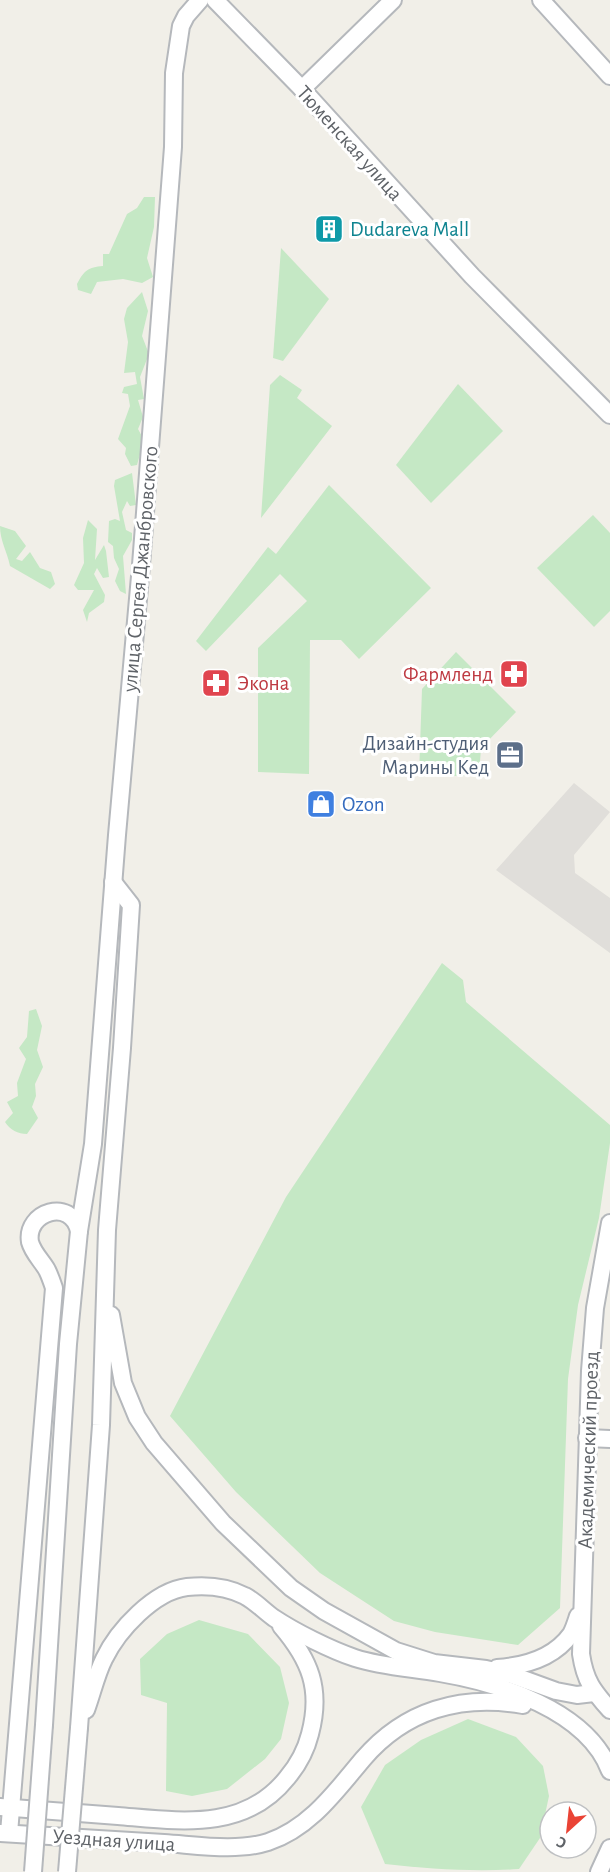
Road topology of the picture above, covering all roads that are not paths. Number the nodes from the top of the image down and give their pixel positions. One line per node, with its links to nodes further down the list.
1 (200, 0): 8 (street, улица Сергея Джанбровского)
2 (215, 0): 6 (street, Тюменская улица)
3 (393, 0): 6 (street)
4 (541, 0): 5 (street)
5 (610, 76)
6 (302, 89): 7 (street, Тюменская улица)
7 (610, 415)
8 (113, 882): 9 (street, улица Сергея Джанбровского); 13 (street)
9 (87, 1183): 10 (street); 12 (street, улица Сергея Джанбровского)
10 (64, 1213): 12 (street); 25 (street)
11 (610, 1223): 14 (street, Академический проезд)
12 (79, 1231): 28 (street, улица Сергея Джанбровского, bridge)
13 (105, 1288): 18 (street); 23 (street)
14 (587, 1438): 15 (street); 16 (street, Академический проезд)
15 (610, 1439)
16 (582, 1607): 18 (street); 20 (street, Академический проезд)
17 (274, 1618): 19 (street); 23 (street); 25 (street)
18 (486, 1669): 19 (street); 20 (street)
19 (438, 1672): 21 (street)
20 (594, 1693): 22 (street)
21 (549, 1709): 24 (street); 26 (street, Уездная улица)
22 (610, 1710)
23 (78, 1728): 29 (street, bridge)
24 (610, 1771)
25 (5, 1807): 26 (street)
26 (4, 1833)
27 (610, 1848): 30 (street)
28 (33, 1872)
29 (67, 1872)
30 (599, 1872)

